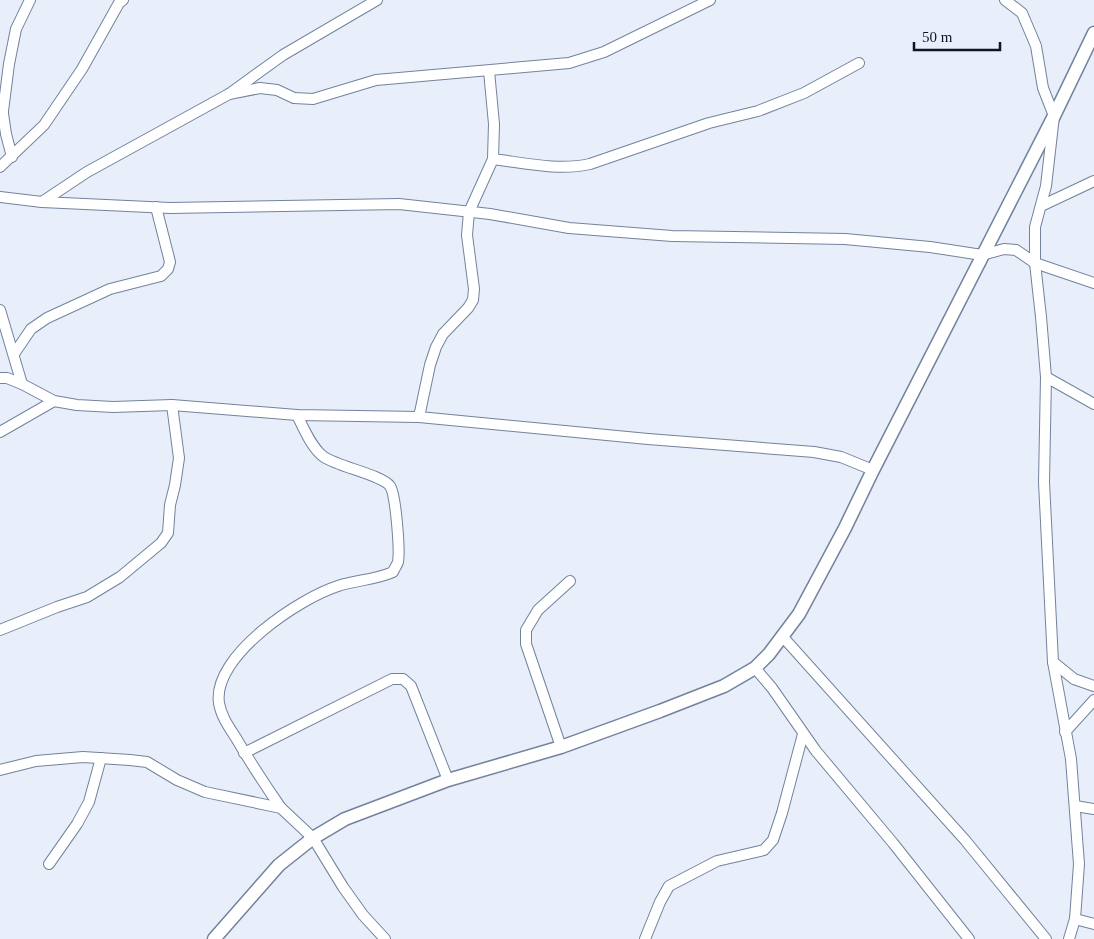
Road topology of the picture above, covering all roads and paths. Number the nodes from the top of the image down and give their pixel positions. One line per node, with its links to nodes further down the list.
1 (30, 0): 12 (street)
2 (377, 0): 10 (street)
3 (710, 0): 9 (street)
4 (1005, 0): 13 (street)
5 (120, 1): 14 (street)
6 (1094, 33): 7 (street)
7 (1090, 53): 13 (street)
8 (859, 63): 15 (street)
9 (489, 71): 10 (street); 15 (street)
10 (229, 94): 19 (street)
11 (0, 97): 12 (street)
12 (2, 111): 14 (street)
13 (1054, 116): 20 (street); 23 (street)
14 (12, 157): 16 (street)
15 (493, 159): 22 (street)
16 (0, 167)
17 (1094, 181): 20 (street)
18 (0, 197): 19 (street)
19 (42, 202): 21 (street)
20 (1040, 206): 24 (street)
21 (156, 207): 22 (street); 27 (street)
22 (470, 212): 23 (street); 35 (street)
23 (982, 255): 24 (street); 37 (street)
24 (1035, 264): 25 (street); 28 (street)
25 (1094, 283)
26 (0, 310): 27 (street)
27 (14, 354): 30 (street)
28 (1046, 377): 32 (street); 41 (street)
29 (0, 378): 30 (street)
30 (22, 384): 31 (street)
31 (54, 401): 33 (street); 36 (street)
32 (1094, 404)
33 (172, 405): 34 (street); 39 (street)
34 (297, 415): 35 (street); 48 (street)
35 (419, 417): 37 (street)
36 (0, 432)
37 (873, 470): 40 (street)
38 (570, 582): 47 (street)
39 (0, 630)
40 (783, 637): 42 (street); 63 (street)
41 (1053, 662): 43 (street); 45 (street)
42 (755, 668): 46 (street); 47 (street)
43 (1094, 686)
44 (1094, 700): 45 (street)
45 (1065, 732): 52 (street)
46 (803, 734): 59 (street); 62 (street)
47 (561, 746): 51 (street)
48 (244, 753): 51 (street); 53 (street)
49 (101, 758): 50 (street); 53 (street); 56 (street)
50 (0, 770)
51 (448, 780): 55 (street)
52 (1075, 806): 54 (street); 57 (street)
53 (281, 808): 55 (street)
54 (1094, 809)
55 (313, 838): 60 (street); 61 (street)
56 (49, 864)
57 (1075, 919): 58 (street); 64 (street)
58 (1094, 924)
59 (967, 938)
60 (214, 939)
61 (384, 939)
62 (645, 939)
63 (1046, 939)
64 (1069, 939)

